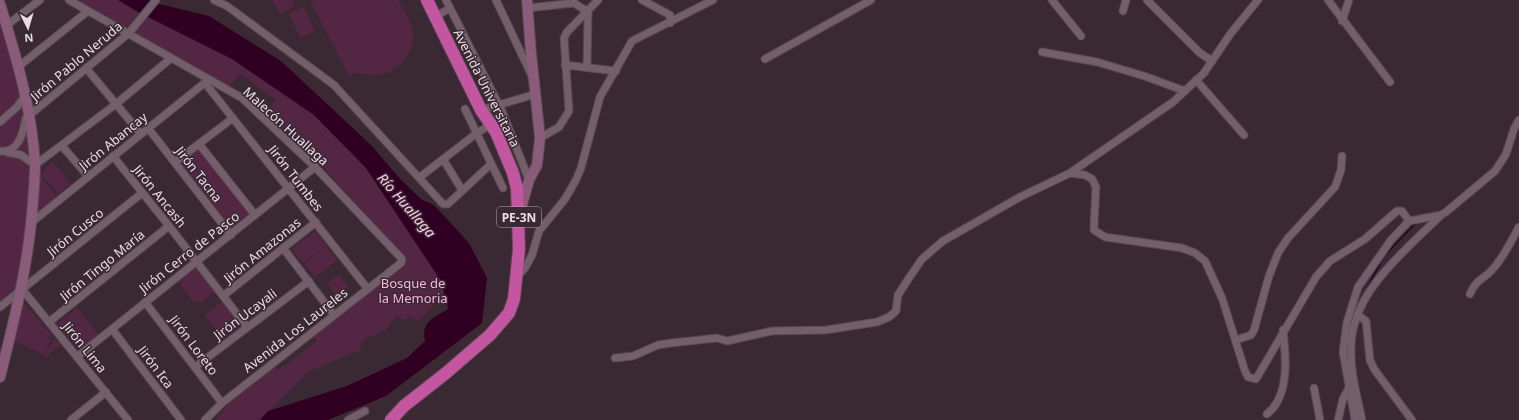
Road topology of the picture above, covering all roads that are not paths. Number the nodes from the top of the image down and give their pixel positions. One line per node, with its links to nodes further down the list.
1 (40, 0): 30 (street)
2 (69, 0): 24 (street, Malecón Huallaga)
3 (156, 0): 31 (street, Jirón Pablo Neruda)
4 (214, 0): 75 (street)
5 (427, 0): 27 (highway, Avenida Universitaria / PE-3N)
6 (446, 0): 22 (street, Avenida Universitaria)
7 (496, 0): 42 (street)
8 (598, 0): 26 (street)
9 (642, 0): 29 (street)
10 (698, 0): 23 (street)
11 (713, 0): 23 (street)
12 (870, 0): 35 (street)
13 (1052, 0): 32 (street)
14 (1126, 0): 25 (street)
15 (1147, 0): 36 (street)
16 (1258, 0): 36 (street)
17 (1328, 0): 28 (street)
18 (1349, 0): 28 (street)
19 (574, 1): 21 (street); 26 (street)
20 (0, 4): 30 (main road)
21 (528, 4): 42 (main road)
22 (450, 8): 27 (street); 50 (street, Avenida Universitaria)
23 (694, 9): 29 (street)
24 (88, 11): 31 (street, Malecón Huallaga); 38 (street)
25 (1123, 11)
26 (588, 12): 37 (street); 39 (street)
27 (435, 17): 52 (highway, Avenida Universitaria / PE-3N)
28 (1342, 21): 45 (street)
29 (670, 23): 41 (street)
30 (7, 25): 38 (main road)
31 (129, 33): 34 (street, Malecón Huallaga); 40 (street, Jirón Pablo Neruda)
32 (1081, 36)
33 (1042, 52): 46 (street)
34 (170, 58): 44 (street, Malecón Huallaga); 49 (street)
35 (765, 59)
36 (1212, 61): 43 (street)
37 (565, 65): 39 (street); 62 (street)
38 (18, 67): 48 (main road)
39 (587, 67): 41 (street)
40 (86, 68): 49 (street); 53 (street, Jirón Pablo Neruda)
41 (616, 71): 93 (street)
42 (534, 80): 47 (main road)
43 (1196, 80): 46 (street); 61 (street)
44 (207, 81): 54 (street, Jirón Tumbes); 58 (street, Jirón Abancay); 72 (street, Malecón Huallaga)
45 (1390, 82)
46 (1185, 91): 73 (street)
47 (536, 94): 50 (street); 62 (main road)
48 (25, 96): 53 (main road); 56 (street)
49 (116, 104): 60 (street); 64 (street)
50 (498, 105): 52 (street); 76 (street, Avenida Universitaria)
51 (465, 109): 59 (street)
52 (481, 110): 57 (highway, Avenida Universitaria / PE-3N)
53 (30, 115): 65 (street); 71 (main road)
54 (233, 118): 63 (street); 78 (street, Jirón Tumbes)
55 (1519, 120): 81 (street)
56 (0, 122)
57 (492, 124): 59 (street); 83 (highway, Avenida Universitaria / PE-3N)
58 (148, 128): 60 (street, Jirón Abancay); 69 (street, Jirón Tacna)
59 (477, 132): 68 (street); 70 (street)
60 (141, 134): 66 (street, Jirón Abancay)
61 (1244, 135)
62 (540, 138): 76 (main road)
63 (199, 144): 69 (street); 82 (street)
64 (62, 146): 71 (street); 74 (street)
65 (3, 151): 71 (street)
66 (113, 156): 74 (street, Jirón Abancay); 80 (street, Jirón Ancash)
67 (1342, 156): 107 (street)
68 (443, 159): 75 (street); 79 (street)
69 (175, 162): 89 (street, Jirón Tacna)
70 (491, 164): 77 (street); 79 (street)
71 (35, 165): 85 (main road)
72 (315, 167): 78 (street, Jirón Cerro de Pasco); 91 (street, Malecón Huallaga)
73 (1070, 173): 107 (street); 109 (street)
74 (88, 176): 85 (street, Jirón Abancay)
75 (420, 176): 79 (street)
76 (529, 180): 83 (main road)
77 (503, 188)
78 (289, 189): 82 (street, Jirón Cerro de Pasco); 86 (street, Jirón Tumbes)
79 (462, 190)
80 (142, 193): 87 (street, Jirón Ancash); 96 (street, Jirón Cusco)
81 (1441, 215): 84 (street); 102 (street)
82 (255, 216): 89 (street, Jirón Cerro de Pasco)
83 (519, 216): 93 (highway, Avenida Universitaria / PE-3N)
84 (1409, 221): 106 (street); 113 (street)
85 (32, 222): 96 (main road)
86 (316, 222): 90 (street, Jirón Amazonas); 95 (street, Jirón Tumbes)
87 (169, 226): 92 (street, Jirón Ancash); 103 (street, Jirón Tingo María)
88 (1519, 227): 97 (street)
89 (230, 235): 92 (street, Jirón Cerro de Pasco)
90 (283, 248): 94 (street); 98 (street, Jirón Amazonas)
91 (402, 261): 95 (street, Avenida Los Laureles)
92 (197, 262): 98 (street, Jirón Ancash); 99 (street, Jirón Cerro de Pasco)
93 (517, 277): 123 (highway, Avenida Universitaria / PE-3N)
94 (309, 281): 101 (street); 104 (street, Jirón Ucayali)
95 (367, 288): 101 (street, Avenida Los Laureles)
96 (22, 289): 100 (street, Jirón Cusco); 103 (street, Jirón Lima); 111 (main road)
97 (1470, 294)
98 (224, 296): 104 (street, Jirón Ancash)
99 (145, 302): 105 (street, Jirón Cerro de Pasco); 110 (street, Jirón Loreto)
100 (0, 308)
101 (334, 315): 115 (street, Avenida Los Laureles)
102 (1358, 315): 127 (street); 128 (street)
103 (49, 322): 108 (street, Jirón Lima)
104 (247, 327): 110 (street, Jirón Ucayali)
105 (112, 329): 108 (street, Jirón Cerro de Pasco); 120 (street, Jirón Ica)
106 (1284, 330): 107 (street); 117 (street)
107 (1236, 340)
108 (77, 357): 114 (street, Jirón Lima)
109 (615, 358)
110 (195, 366): 115 (street, Jirón Loreto)
111 (0, 377)
112 (1314, 388): 124 (street)
113 (1349, 388): 125 (street); 126 (street)
114 (106, 392): 118 (street); 119 (street, Jirón Lima)
115 (222, 403): 121 (street, Avenida Los Laureles)
116 (365, 411): 122 (street)
117 (1267, 414)
118 (71, 420)
119 (128, 420)
120 (181, 420)
121 (205, 420)
122 (348, 420)
123 (391, 420)
124 (1320, 420)
125 (1338, 420)
126 (1356, 420)
127 (1362, 420)
128 (1412, 420)

